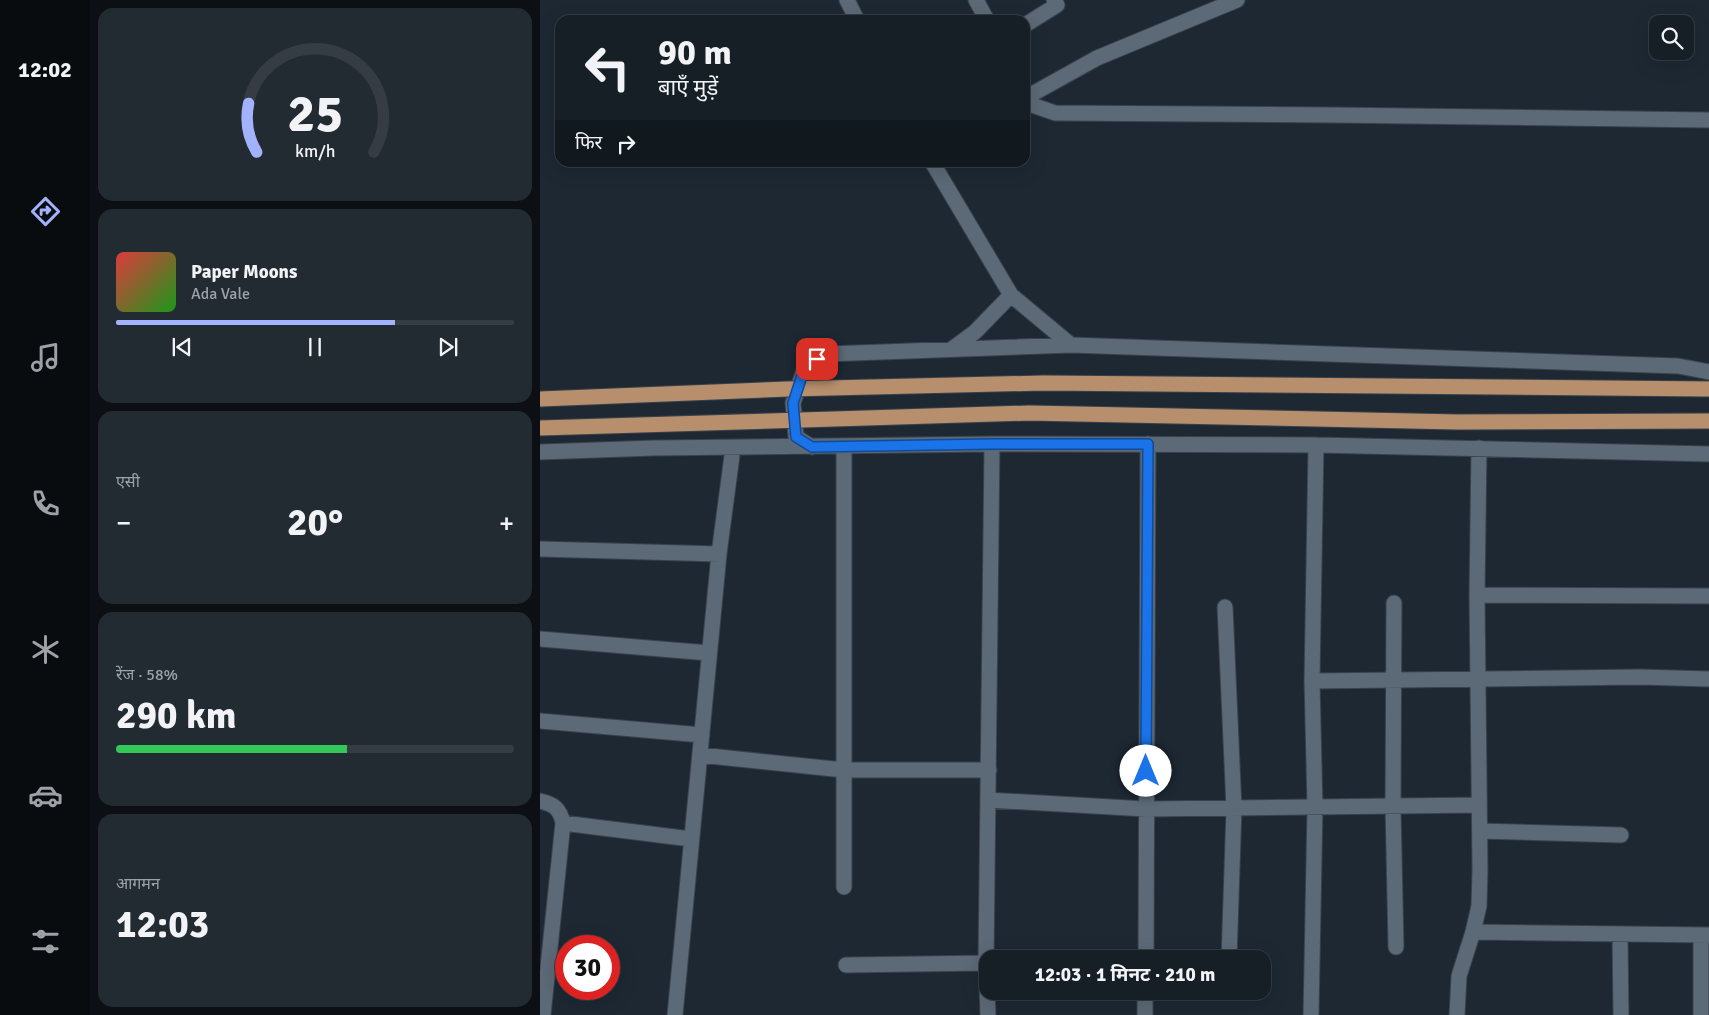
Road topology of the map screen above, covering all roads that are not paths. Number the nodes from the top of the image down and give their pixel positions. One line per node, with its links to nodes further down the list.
1 (847, 0): 5 (street)
2 (976, 0): 6 (street)
3 (1237, 0): 8 (street)
4 (1060, 2): 7 (street)
5 (854, 15)
6 (985, 15)
7 (1030, 22)
8 (1030, 95)
9 (1030, 102): 10 (street)
10 (1709, 120)
11 (935, 167): 12 (street)
12 (1011, 295): 13 (street); 14 (street)
13 (1071, 345): 14 (street); 15 (street)
14 (952, 349): 24 (street)
15 (1709, 372)
16 (1709, 389): 17 (main road, bridge)
17 (540, 399)
18 (1709, 421): 19 (main road, bridge)
19 (540, 428)
20 (992, 444): 21 (street); 23 (street); 45 (street)
21 (1148, 444): 22 (street); 52 (street)
22 (1316, 445): 26 (street); 39 (street)
23 (844, 446): 24 (street); 44 (street)
24 (812, 447): 25 (street)
25 (733, 448): 27 (street); 30 (street)
26 (1479, 448): 28 (street); 31 (street)
27 (540, 452)
28 (1709, 454)
29 (540, 549): 30 (street)
30 (719, 554): 36 (street)
31 (1478, 595): 32 (street); 37 (street)
32 (1709, 596)
33 (1394, 603): 40 (street)
34 (1225, 607): 51 (street)
35 (540, 639): 36 (street)
36 (709, 654): 42 (street)
37 (1478, 679): 38 (street); 40 (street); 48 (street)
38 (1709, 679)
39 (1312, 680): 40 (street); 50 (street)
40 (1394, 680): 49 (street)
41 (540, 720): 42 (street)
42 (702, 735): 43 (street)
43 (700, 755): 44 (street); 56 (street)
44 (844, 770): 45 (street); 57 (street)
45 (989, 770): 46 (street)
46 (988, 800): 52 (street); 62 (street)
47 (540, 801): 53 (street)
48 (1479, 805): 49 (street); 54 (street)
49 (1393, 806): 50 (street); 61 (street)
50 (1315, 807): 51 (street); 73 (street)
51 (1234, 808): 52 (street); 64 (street)
52 (1146, 809): 63 (street)
53 (563, 823): 56 (street); 69 (street)
54 (1480, 831): 55 (street); 58 (street)
55 (1621, 834)
56 (692, 839): 70 (street)
57 (844, 887)
58 (1473, 932): 59 (street); 74 (street)
59 (1620, 934): 60 (street); 75 (street)
60 (1705, 935): 76 (street)
61 (1396, 947)
62 (986, 950)
63 (1146, 950)
64 (1230, 950)
65 (979, 963): 66 (street)
66 (846, 965)
67 (987, 1000): 71 (street)
68 (1146, 1000): 72 (street)
69 (543, 1015)
70 (675, 1015)
71 (988, 1015)
72 (1145, 1015)
73 (1311, 1015)
74 (1457, 1015)
75 (1621, 1015)
76 (1701, 1015)

